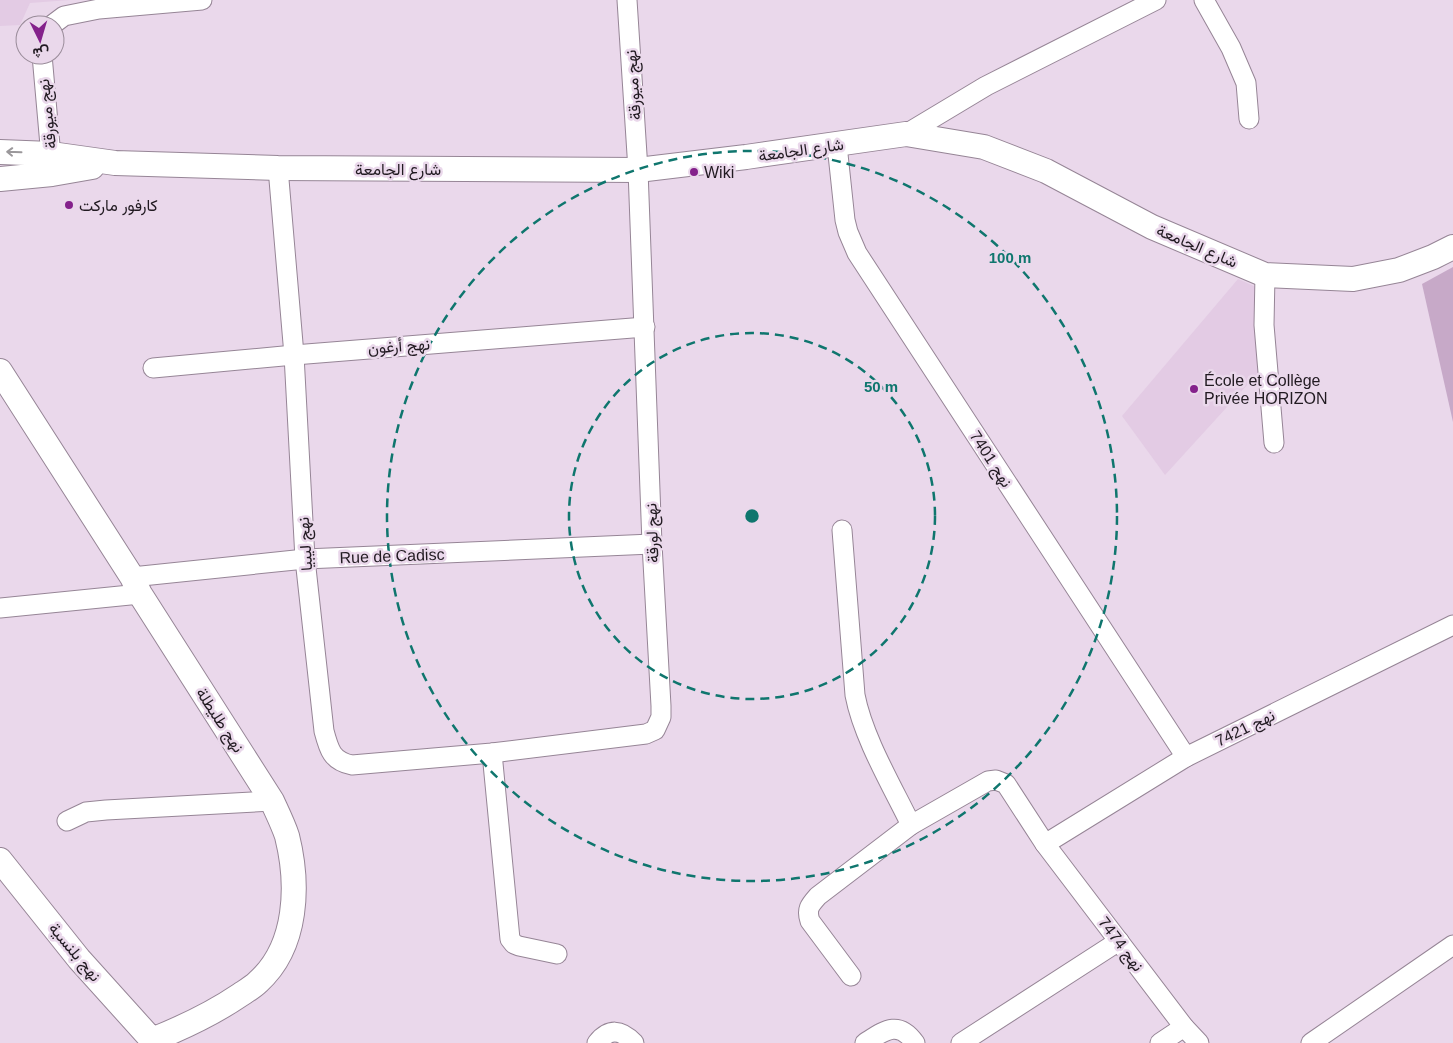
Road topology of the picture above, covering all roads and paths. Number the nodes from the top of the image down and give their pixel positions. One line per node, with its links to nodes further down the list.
1 (202, 0): 5 (street)
2 (627, 0): 13 (street, نهج ميورقة)
3 (1156, 0): 8 (street)
4 (1204, 0): 7 (street)
5 (65, 16)
6 (43, 65): 11 (street, نهج ميورقة)
7 (1249, 119)
8 (906, 134): 9 (street, شارع الجامعة); 16 (street, شارع الجامعة)
9 (837, 145): 13 (street, شارع الجامعة); 29 (street, نهج 7401)
10 (0, 152): 11 (street, شارع الجامعة, one-way to 10)
11 (52, 164): 12 (street, شارع الجامعة); 14 (street, شارع الجامعة)
12 (278, 168): 13 (street, شارع الجامعة); 18 (street, نهج ليبيا)
13 (638, 170): 17 (street, نهج لورقة)
14 (0, 179)
15 (1453, 247): 16 (street, شارع الجامعة)
16 (1265, 275): 21 (street)
17 (645, 327): 18 (street, نهج أرغون); 23 (street, نهج لورقة)
18 (294, 354): 19 (street, نهج أرغون); 24 (street, نهج ليبيا)
19 (154, 368)
20 (0, 371): 25 (street, نهج طليطلة)
21 (1274, 443)
22 (842, 530): 32 (street)
23 (652, 544): 24 (street, Rue de Cadisc); 28 (street, نهج لورقة)
24 (305, 559): 25 (street, Rue de Cadisc); 28 (street, نهج ليبيا)
25 (136, 586): 26 (street, Rue de Cadisc); 30 (street, نهج طليطلة)
26 (0, 608)
27 (1453, 625): 29 (street, نهج 7421)
28 (492, 753): 37 (street)
29 (1186, 757): 33 (street, نهج 7421)
30 (272, 800): 31 (street); 40 (street, نهج طليطلة)
31 (67, 821)
32 (911, 825): 33 (street, نهج 7474); 38 (street, نهج 7474)
33 (1045, 844): 35 (street, نهج 7474)
34 (0, 860): 40 (street, نهج بلنسية)
35 (1119, 941): 39 (street, نهج 7474); 45 (street)
36 (1453, 945): 48 (street)
37 (557, 954)
38 (851, 976)
39 (1184, 1027): 46 (street); 47 (street, نهج 7474)
40 (152, 1042)
41 (597, 1043): 42 (street)
42 (634, 1043)
43 (865, 1043): 44 (street)
44 (915, 1043)
45 (961, 1043)
46 (1160, 1043)
47 (1199, 1043)
48 (1311, 1043)

